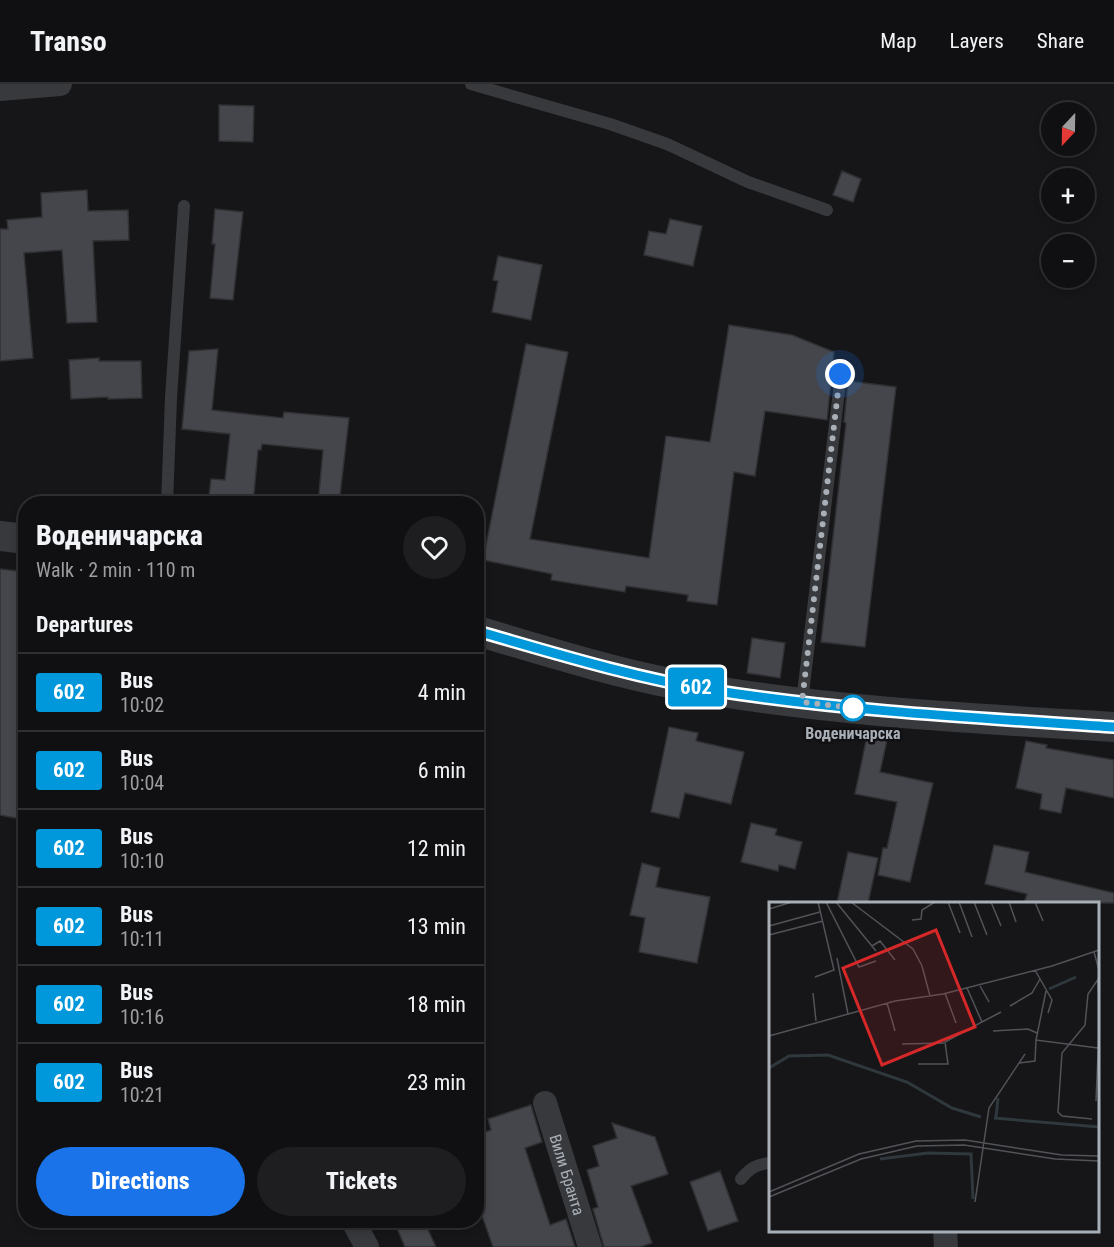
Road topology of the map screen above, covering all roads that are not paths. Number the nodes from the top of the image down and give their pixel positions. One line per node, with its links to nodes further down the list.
1 (60, 84): 3 (street)
2 (471, 84): 5 (lane)
3 (0, 89)
4 (184, 206): 7 (lane)
5 (827, 210)
6 (840, 374): 11 (lane)
7 (167, 496)
8 (0, 536): 9 (street)
9 (18, 538)
10 (484, 633): 11 (street)
11 (802, 702): 12 (street)
12 (1114, 727)
13 (545, 1103): 19 (street, Вили Бранта)
14 (769, 1163): 15 (lane)
15 (741, 1179)
16 (357, 1228): 18 (street)
17 (945, 1232): 20 (street)
18 (367, 1247)
19 (590, 1247)
20 (946, 1247)

